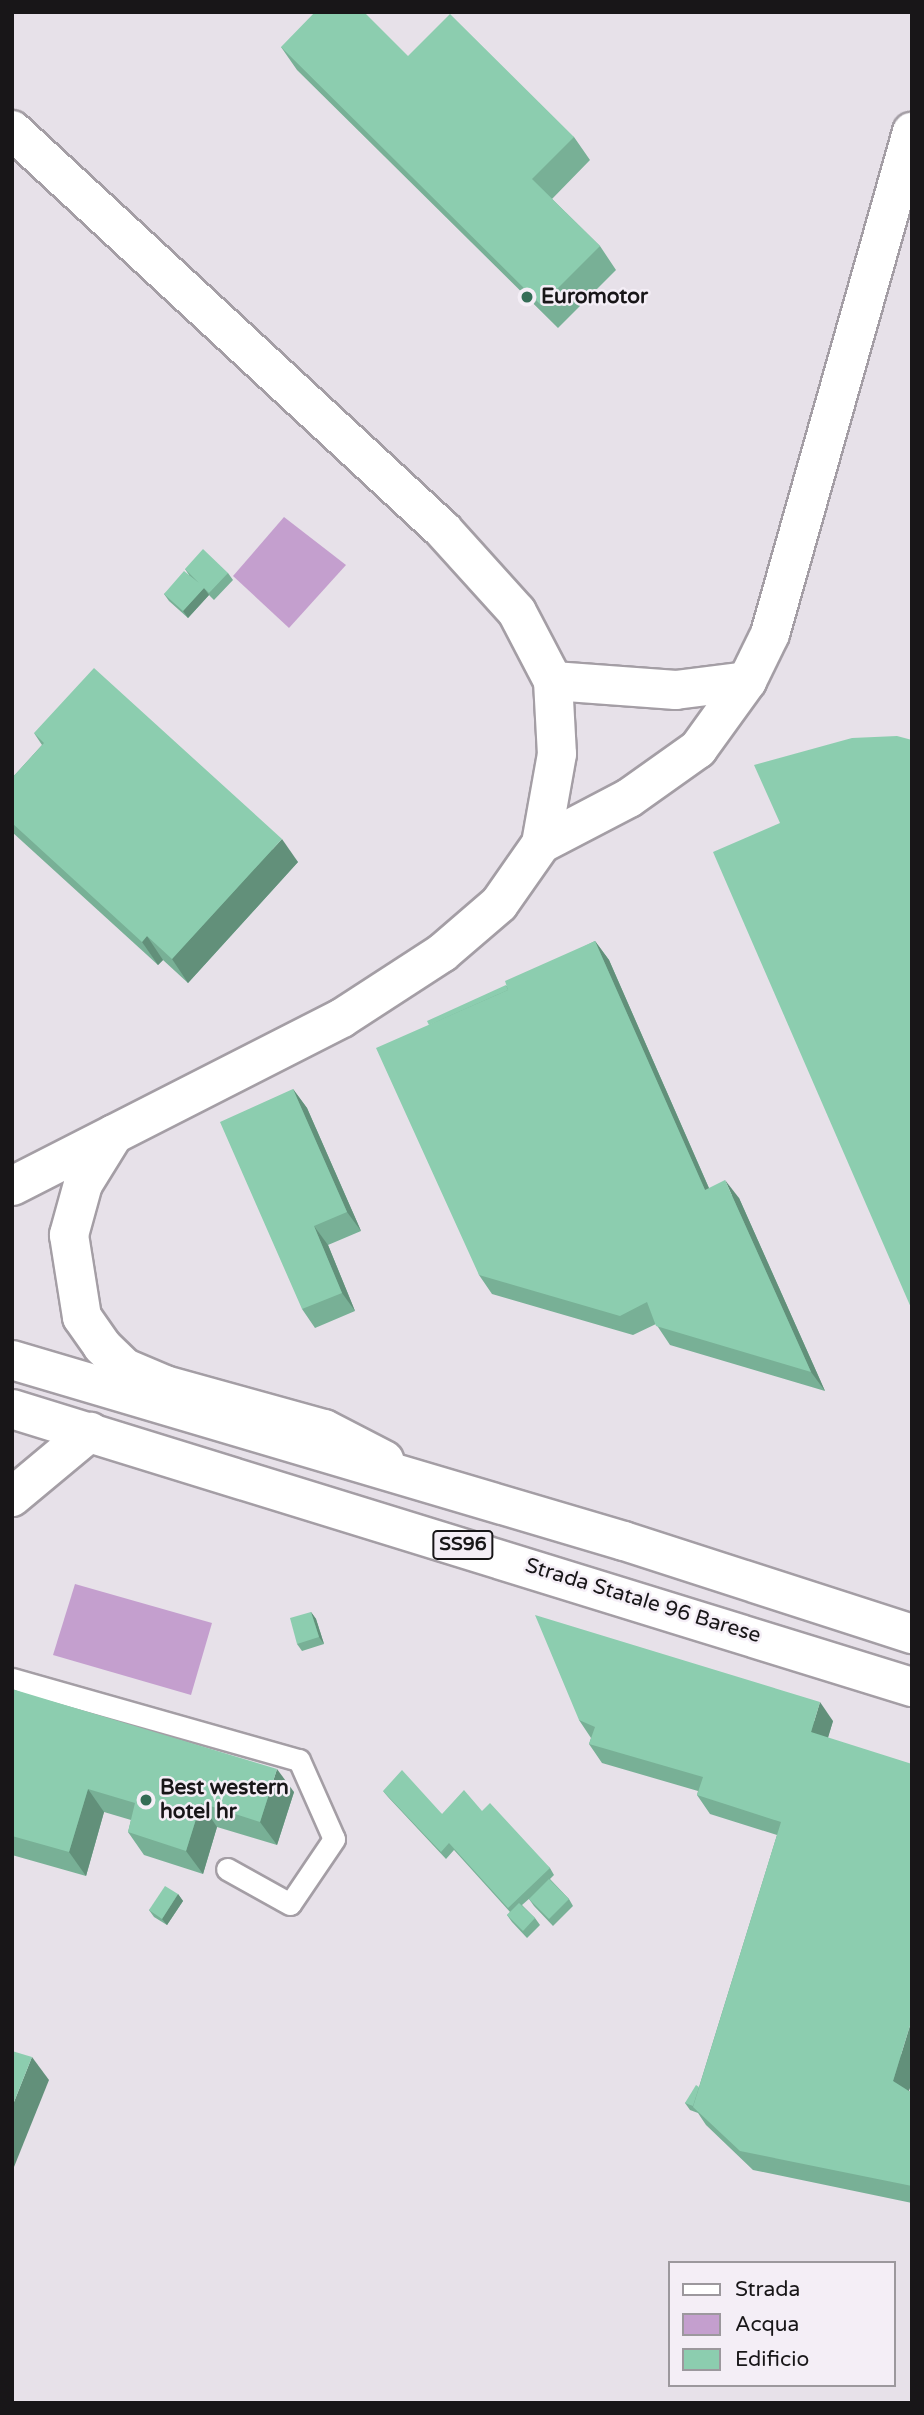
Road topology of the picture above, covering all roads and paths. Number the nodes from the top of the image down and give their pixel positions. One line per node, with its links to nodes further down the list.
1 (12, 130): 3 (street)
2 (912, 132): 4 (street)
3 (553, 681): 4 (street); 5 (street)
4 (747, 681): 5 (street)
5 (541, 844): 6 (street)
6 (115, 1133): 7 (street); 11 (street)
7 (12, 1186)
8 (12, 1360): 11 (street, SS96)
9 (12, 1409): 10 (street, Strada Statale 96 Barese / SS96)
10 (90, 1432): 12 (street); 15 (street, Strada Statale 96 Barese / SS96)
11 (421, 1479): 13 (street, SS96)
12 (12, 1497)
13 (912, 1634)
14 (12, 1679): 16 (lane)
15 (912, 1687)
16 (227, 1869)

